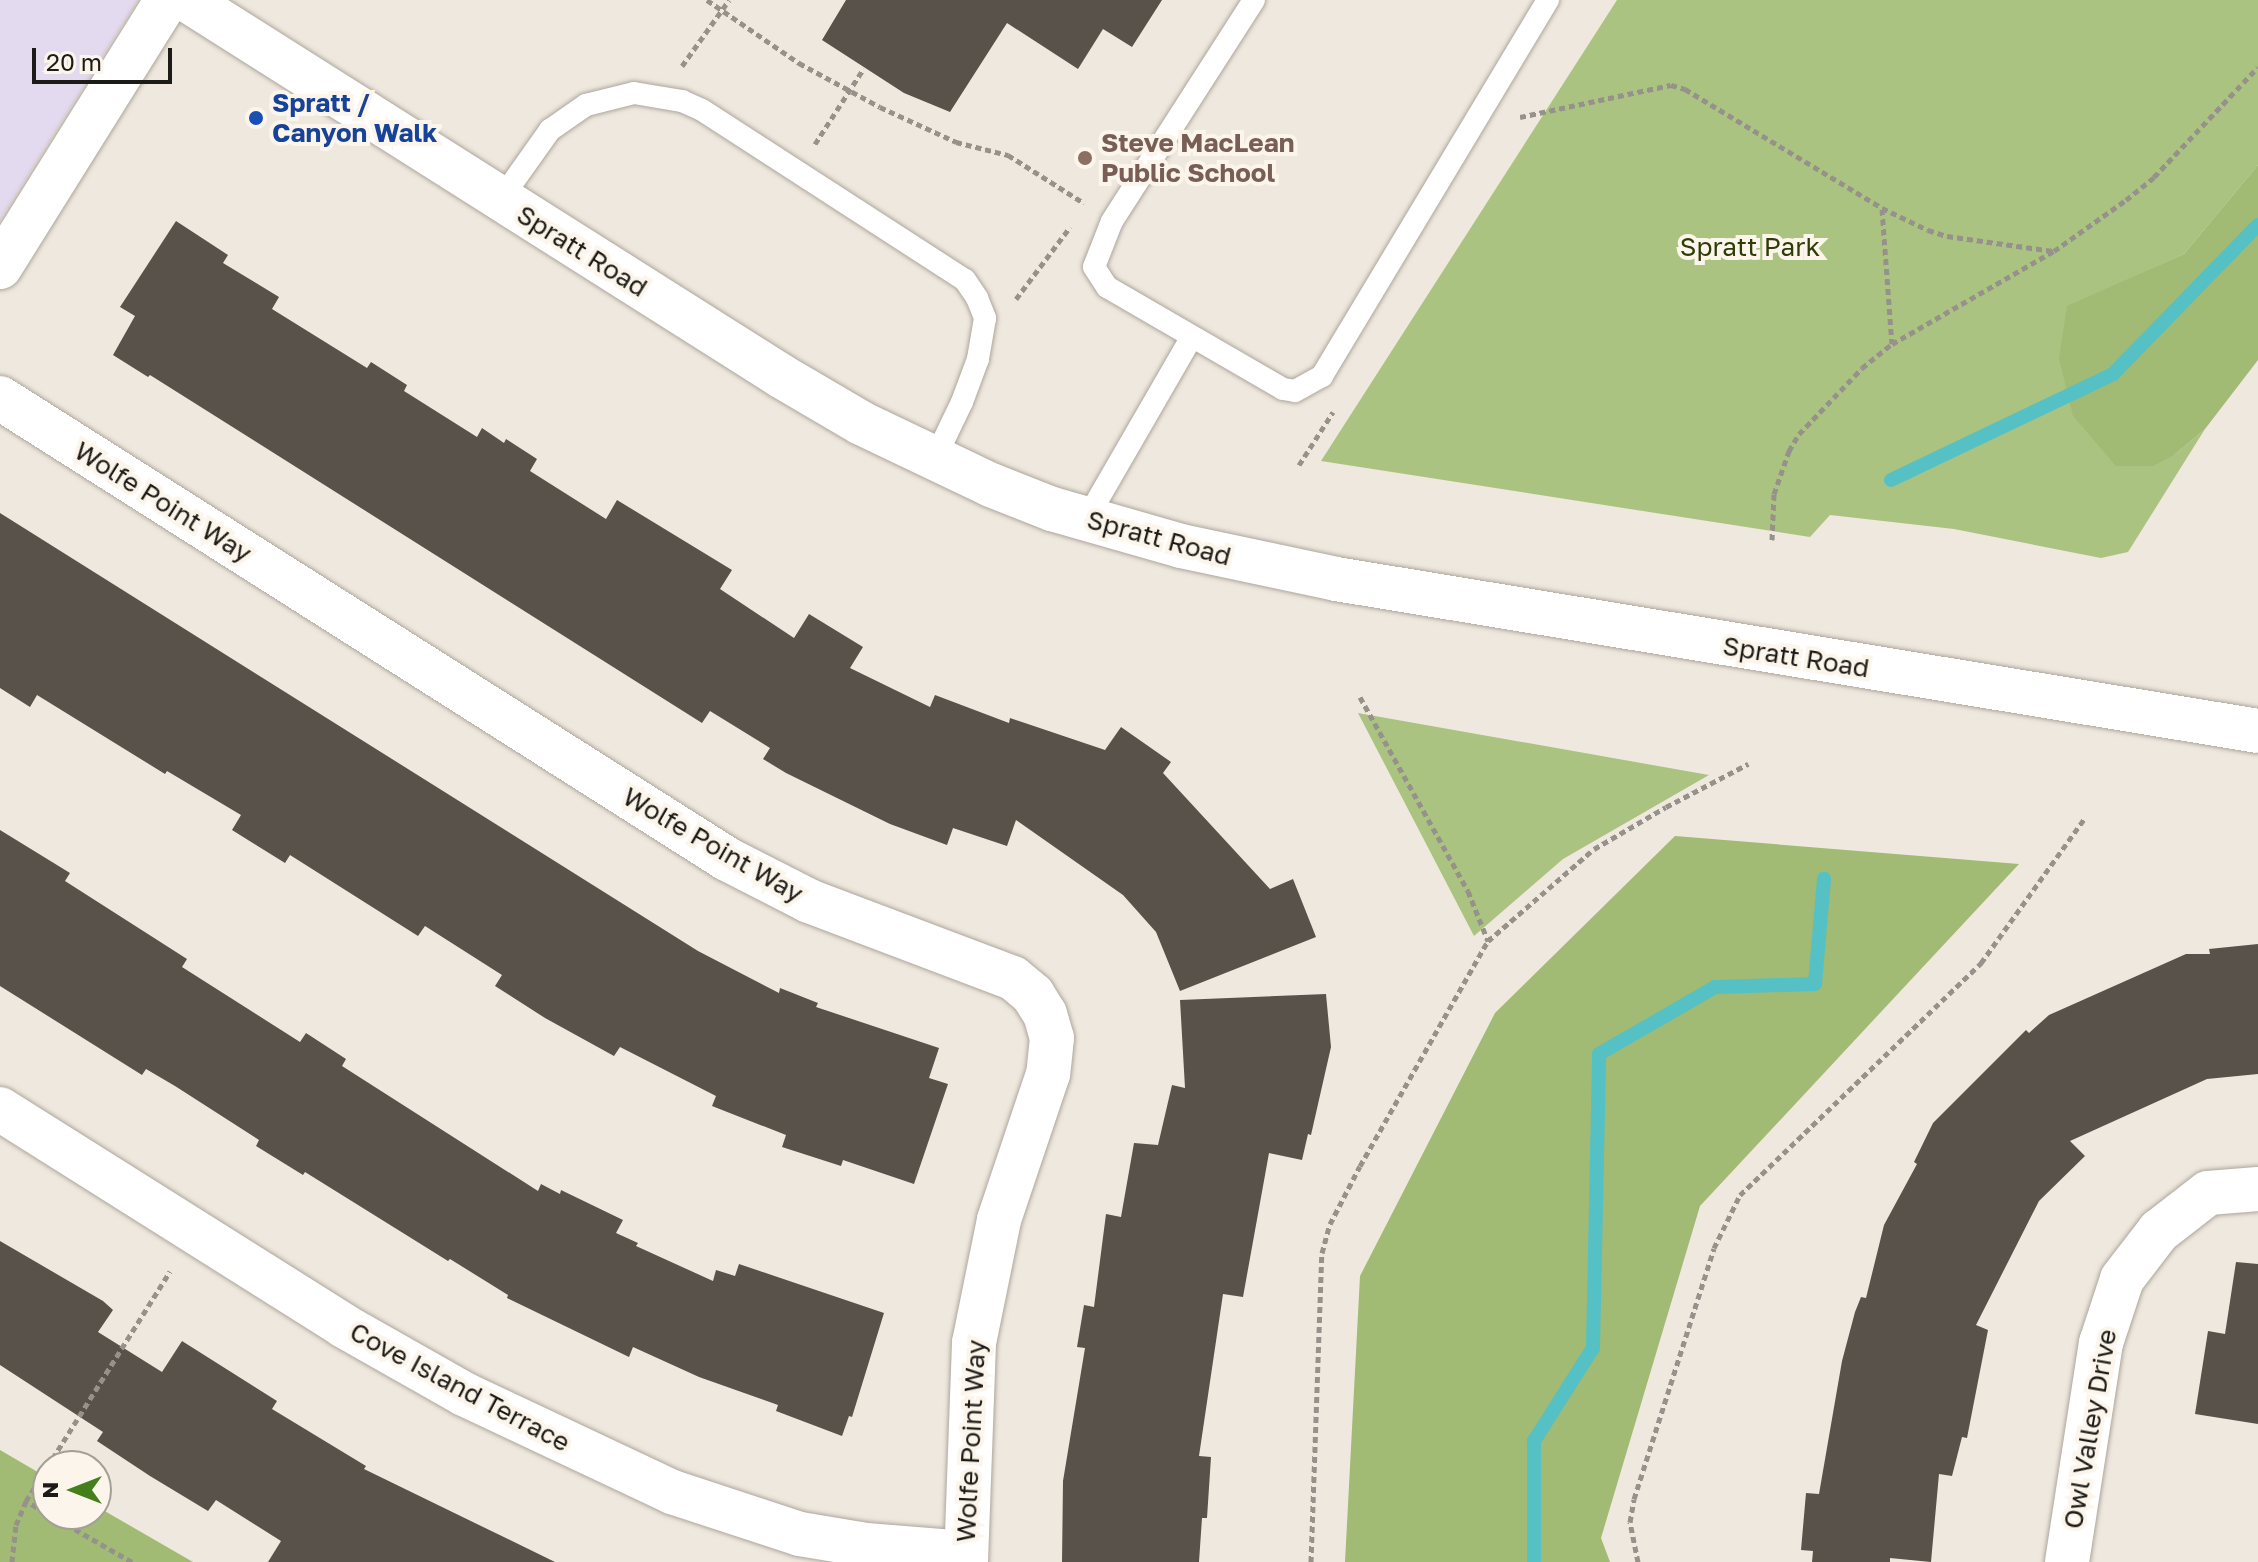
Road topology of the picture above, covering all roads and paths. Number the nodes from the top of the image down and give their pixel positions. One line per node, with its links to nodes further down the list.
1 (167, 0): 18 (street)
2 (187, 0): 14 (street, Spratt Road)
3 (707, 0): 7 (path)
4 (729, 0): 7 (path)
5 (1254, 0): 16 (lane)
6 (1548, 0): 12 (lane)
7 (722, 11): 10 (path); 11 (path)
8 (2258, 67): 17 (path)
9 (864, 68): 10 (path)
10 (852, 92): 13 (path); 16 (path)
11 (660, 95): 13 (lane); 14 (lane)
12 (1487, 95): 15 (path); 19 (lane)
13 (796, 171): 22 (lane)
14 (501, 199): 22 (street, Spratt Road)
15 (1882, 208): 17 (path); 20 (path)
16 (1112, 221): 19 (lane)
17 (2054, 251): 20 (path)
18 (0, 267)
19 (1191, 338): 23 (lane)
20 (1892, 344): 24 (path)
21 (0, 398): 34 (street, Wolfe Point Way)
22 (935, 458): 23 (street, Spratt Road)
23 (1086, 520): 26 (street, Spratt Road)
24 (1772, 540)
25 (1360, 697): 29 (path)
26 (2258, 731)
27 (1748, 764): 29 (path)
28 (2084, 819): 38 (path)
29 (1488, 941): 37 (path)
30 (0, 1109): 32 (street, Cove Island Terrace)
31 (2258, 1189): 39 (street, Owl Valley Drive)
32 (196, 1230): 33 (path); 34 (street, Cove Island Terrace)
33 (26, 1501): 35 (path); 36 (path)
34 (966, 1557)
35 (12, 1562)
36 (132, 1562)
37 (1311, 1562)
38 (1638, 1562)
39 (2067, 1562)

